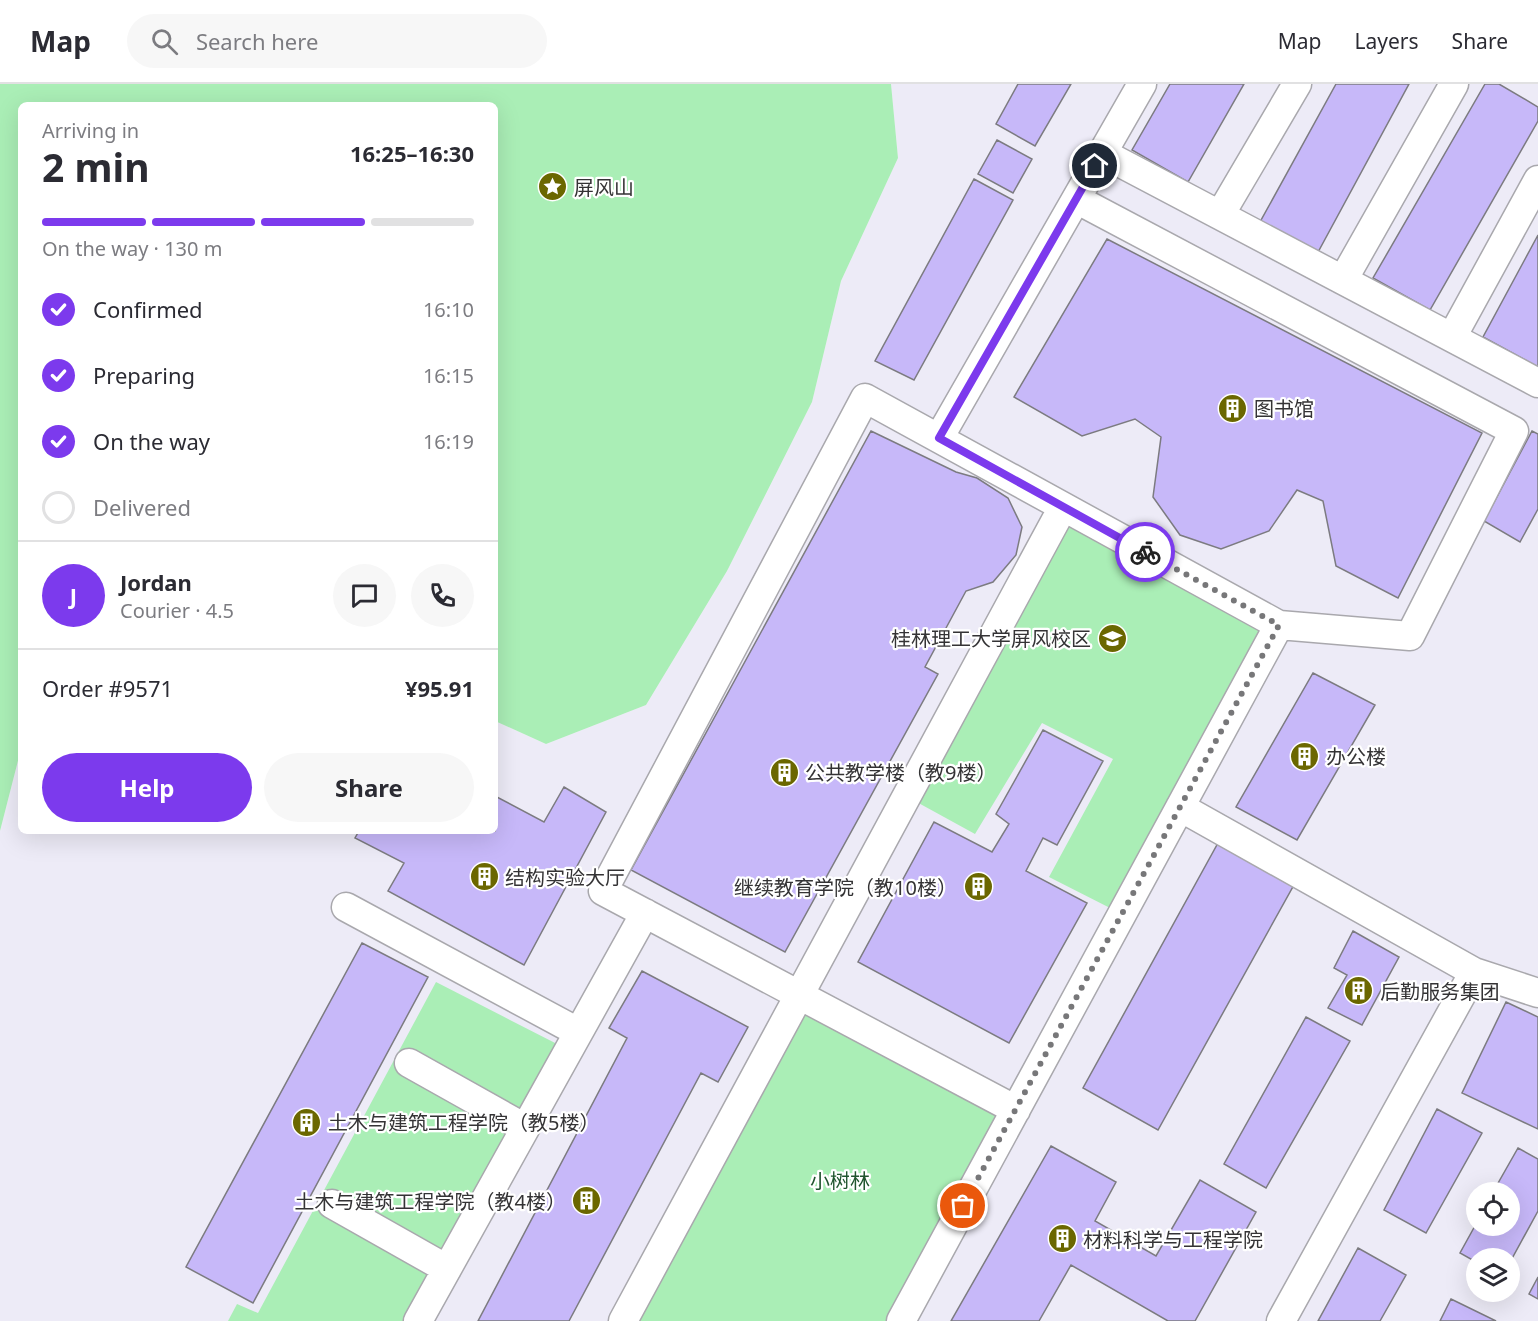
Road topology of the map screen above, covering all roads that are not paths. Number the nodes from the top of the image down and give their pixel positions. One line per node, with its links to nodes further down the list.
1 (1142, 84): 4 (lane)
2 (1297, 84): 7 (lane)
3 (1454, 84): 8 (lane)
4 (1102, 153): 6 (lane); 7 (lane)
5 (1538, 180): 9 (lane)
6 (1076, 199): 11 (lane); 13 (lane)
7 (1220, 215): 8 (lane)
8 (1343, 280): 9 (lane)
9 (1452, 338): 10 (lane)
10 (1538, 383)
11 (939, 438): 12 (lane); 16 (lane)
12 (1063, 507): 13 (lane); 19 (lane)
13 (1279, 625): 14 (lane)
14 (1180, 807): 17 (lane); 22 (lane)
15 (346, 907): 20 (lane)
16 (645, 914): 19 (lane); 20 (lane)
17 (1474, 972): 18 (lane); 29 (lane)
18 (1538, 993)
19 (799, 995): 22 (lane); 27 (lane)
20 (578, 1032): 23 (lane)
21 (409, 1063): 23 (lane)
22 (1016, 1110): 28 (lane)
23 (525, 1128): 25 (lane)
24 (332, 1204): 25 (lane)
25 (447, 1269): 26 (lane)
26 (418, 1321)
27 (623, 1321)
28 (901, 1321)
29 (1281, 1321)

